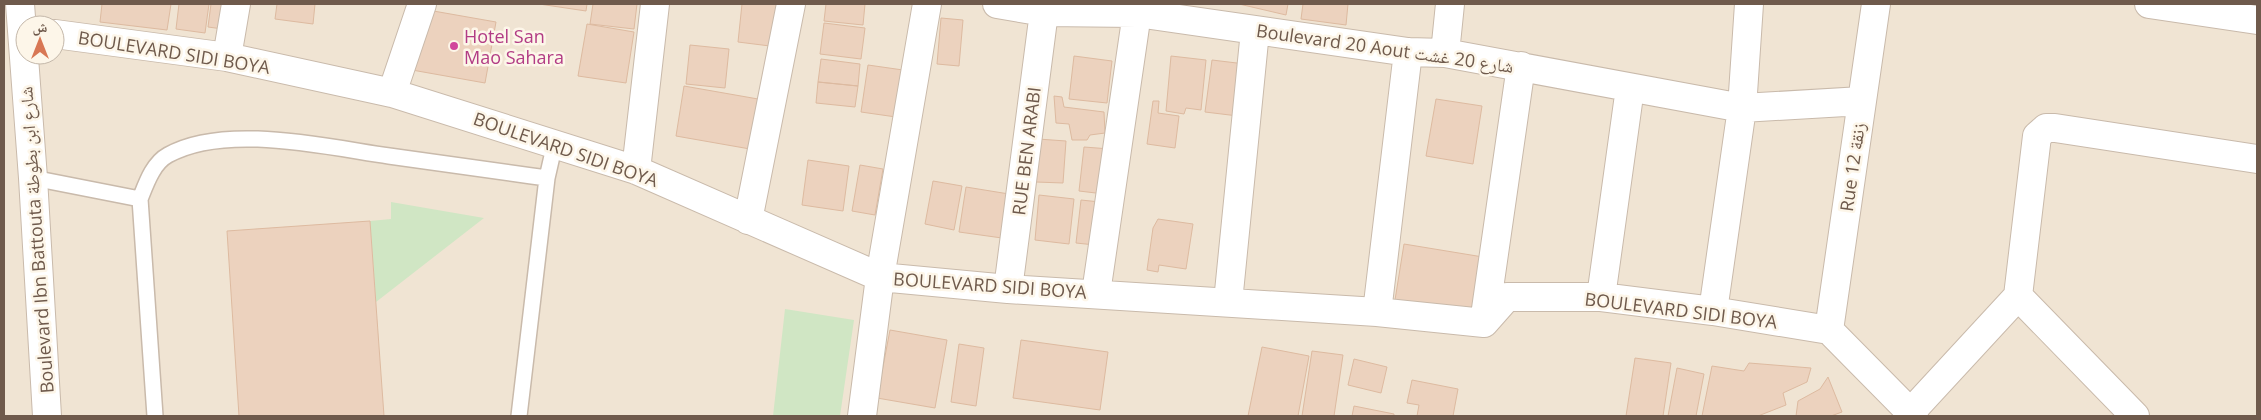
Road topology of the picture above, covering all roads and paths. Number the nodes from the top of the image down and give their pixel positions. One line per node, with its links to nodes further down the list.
1 (236, 4): 19 (street)
2 (422, 4): 23 (street)
3 (655, 4): 28 (street)
4 (791, 4): 32 (street)
5 (927, 4): 33 (street)
6 (997, 4): 11 (street, Boulevard 20 Aout شارع 20 غشت)
7 (1450, 4): 18 (street)
8 (1749, 4): 25 (street)
9 (1876, 4): 24 (street, Rue 12 زنقة)
10 (2148, 4): 14 (street)
11 (1034, 9): 12 (street, Boulevard 20 Aout شارع 20 غشت); 34 (street, RUE BEN ARABI)
12 (1137, 13): 13 (street, Boulevard 20 Aout شارع 20 غشت); 35 (street)
13 (1214, 14): 15 (street, Boulevard 20 Aout شارع 20 غشت)
14 (2252, 14)
15 (1255, 31): 17 (street, Boulevard 20 Aout شارع 20 غشت); 38 (street)
16 (65, 35): 19 (street, BOULEVARD SIDI BOYA)
17 (1408, 52): 18 (street, Boulevard 20 Aout شارع 20 غشت); 40 (street)
18 (1445, 53): 21 (street, Boulevard 20 Aout شارع 20 غشت)
19 (227, 57): 23 (street, BOULEVARD SIDI BOYA)
20 (25, 65): 29 (street, Boulevard Ibn Battouta شارع ابن بطوطة)
21 (1521, 66): 22 (street, Boulevard 20 Aout شارع 20 غشت); 41 (street)
22 (1630, 88): 25 (street, Boulevard 20 Aout شارع 20 غشت); 37 (street)
23 (392, 92): 26 (street, BOULEVARD SIDI BOYA)
24 (1862, 100): 25 (street, Boulevard 20 Aout شارع 20 غشت); 42 (street, Rue 12 زنقة)
25 (1742, 108): 39 (street)
26 (554, 143): 28 (street, BOULEVARD SIDI BOYA); 30 (lane)
27 (2257, 159): 36 (street)
28 (636, 170): 32 (street, BOULEVARD SIDI BOYA)
29 (34, 178): 31 (lane); 44 (street, Boulevard Ibn Battouta شارع ابن بطوطة)
30 (547, 178): 31 (lane); 46 (lane)
31 (140, 199): 45 (lane)
32 (748, 220): 33 (street, BOULEVARD SIDI BOYA)
33 (880, 277): 34 (street, BOULEVARD SIDI BOYA); 47 (street)
34 (1008, 289): 35 (street, BOULEVARD SIDI BOYA)
35 (1096, 293): 38 (street, BOULEVARD SIDI BOYA)
36 (2018, 296): 43 (street); 48 (street)
37 (1601, 297): 39 (street, BOULEVARD SIDI BOYA); 41 (street, BOULEVARD SIDI BOYA)
38 (1228, 302): 40 (street, BOULEVARD SIDI BOYA)
39 (1712, 311): 42 (street, BOULEVARD SIDI BOYA)
40 (1376, 312): 41 (street, BOULEVARD SIDI BOYA)
41 (1484, 323)
42 (1829, 330): 43 (street)
43 (1912, 414)
44 (47, 416)
45 (155, 416)
46 (519, 416)
47 (862, 416)
48 (2135, 416)

